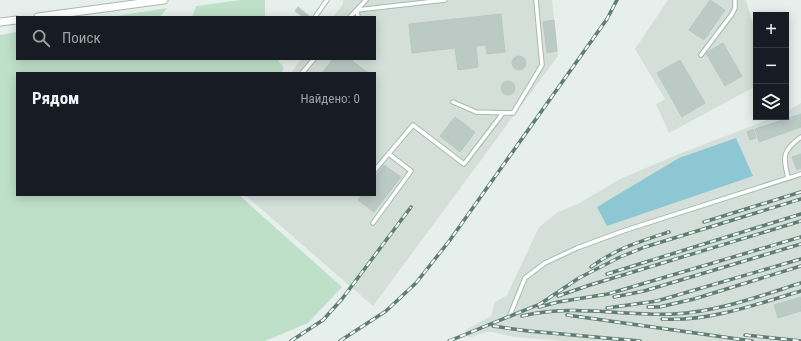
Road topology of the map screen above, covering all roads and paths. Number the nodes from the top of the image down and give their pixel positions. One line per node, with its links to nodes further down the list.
1 (164, 0): 8 (street)
2 (327, 0): 9 (lane)
3 (366, 0): 7 (lane)
4 (445, 0): 7 (lane)
5 (536, 0): 18 (lane)
6 (735, 0): 14 (lane)
7 (357, 10): 10 (lane); 11 (lane)
8 (45, 16)
9 (316, 16)
10 (351, 16)
11 (358, 16)
12 (16, 20): 13 (street)
13 (0, 22)
14 (701, 55)
15 (313, 60): 16 (lane)
16 (303, 72)
17 (453, 102): 18 (lane)
18 (503, 113): 20 (lane)
19 (801, 137): 23 (lane)
20 (389, 154): 21 (lane); 24 (lane)
21 (376, 169)
22 (801, 174): 23 (lane)
23 (788, 178): 25 (lane)
24 (372, 222)
25 (510, 315)

